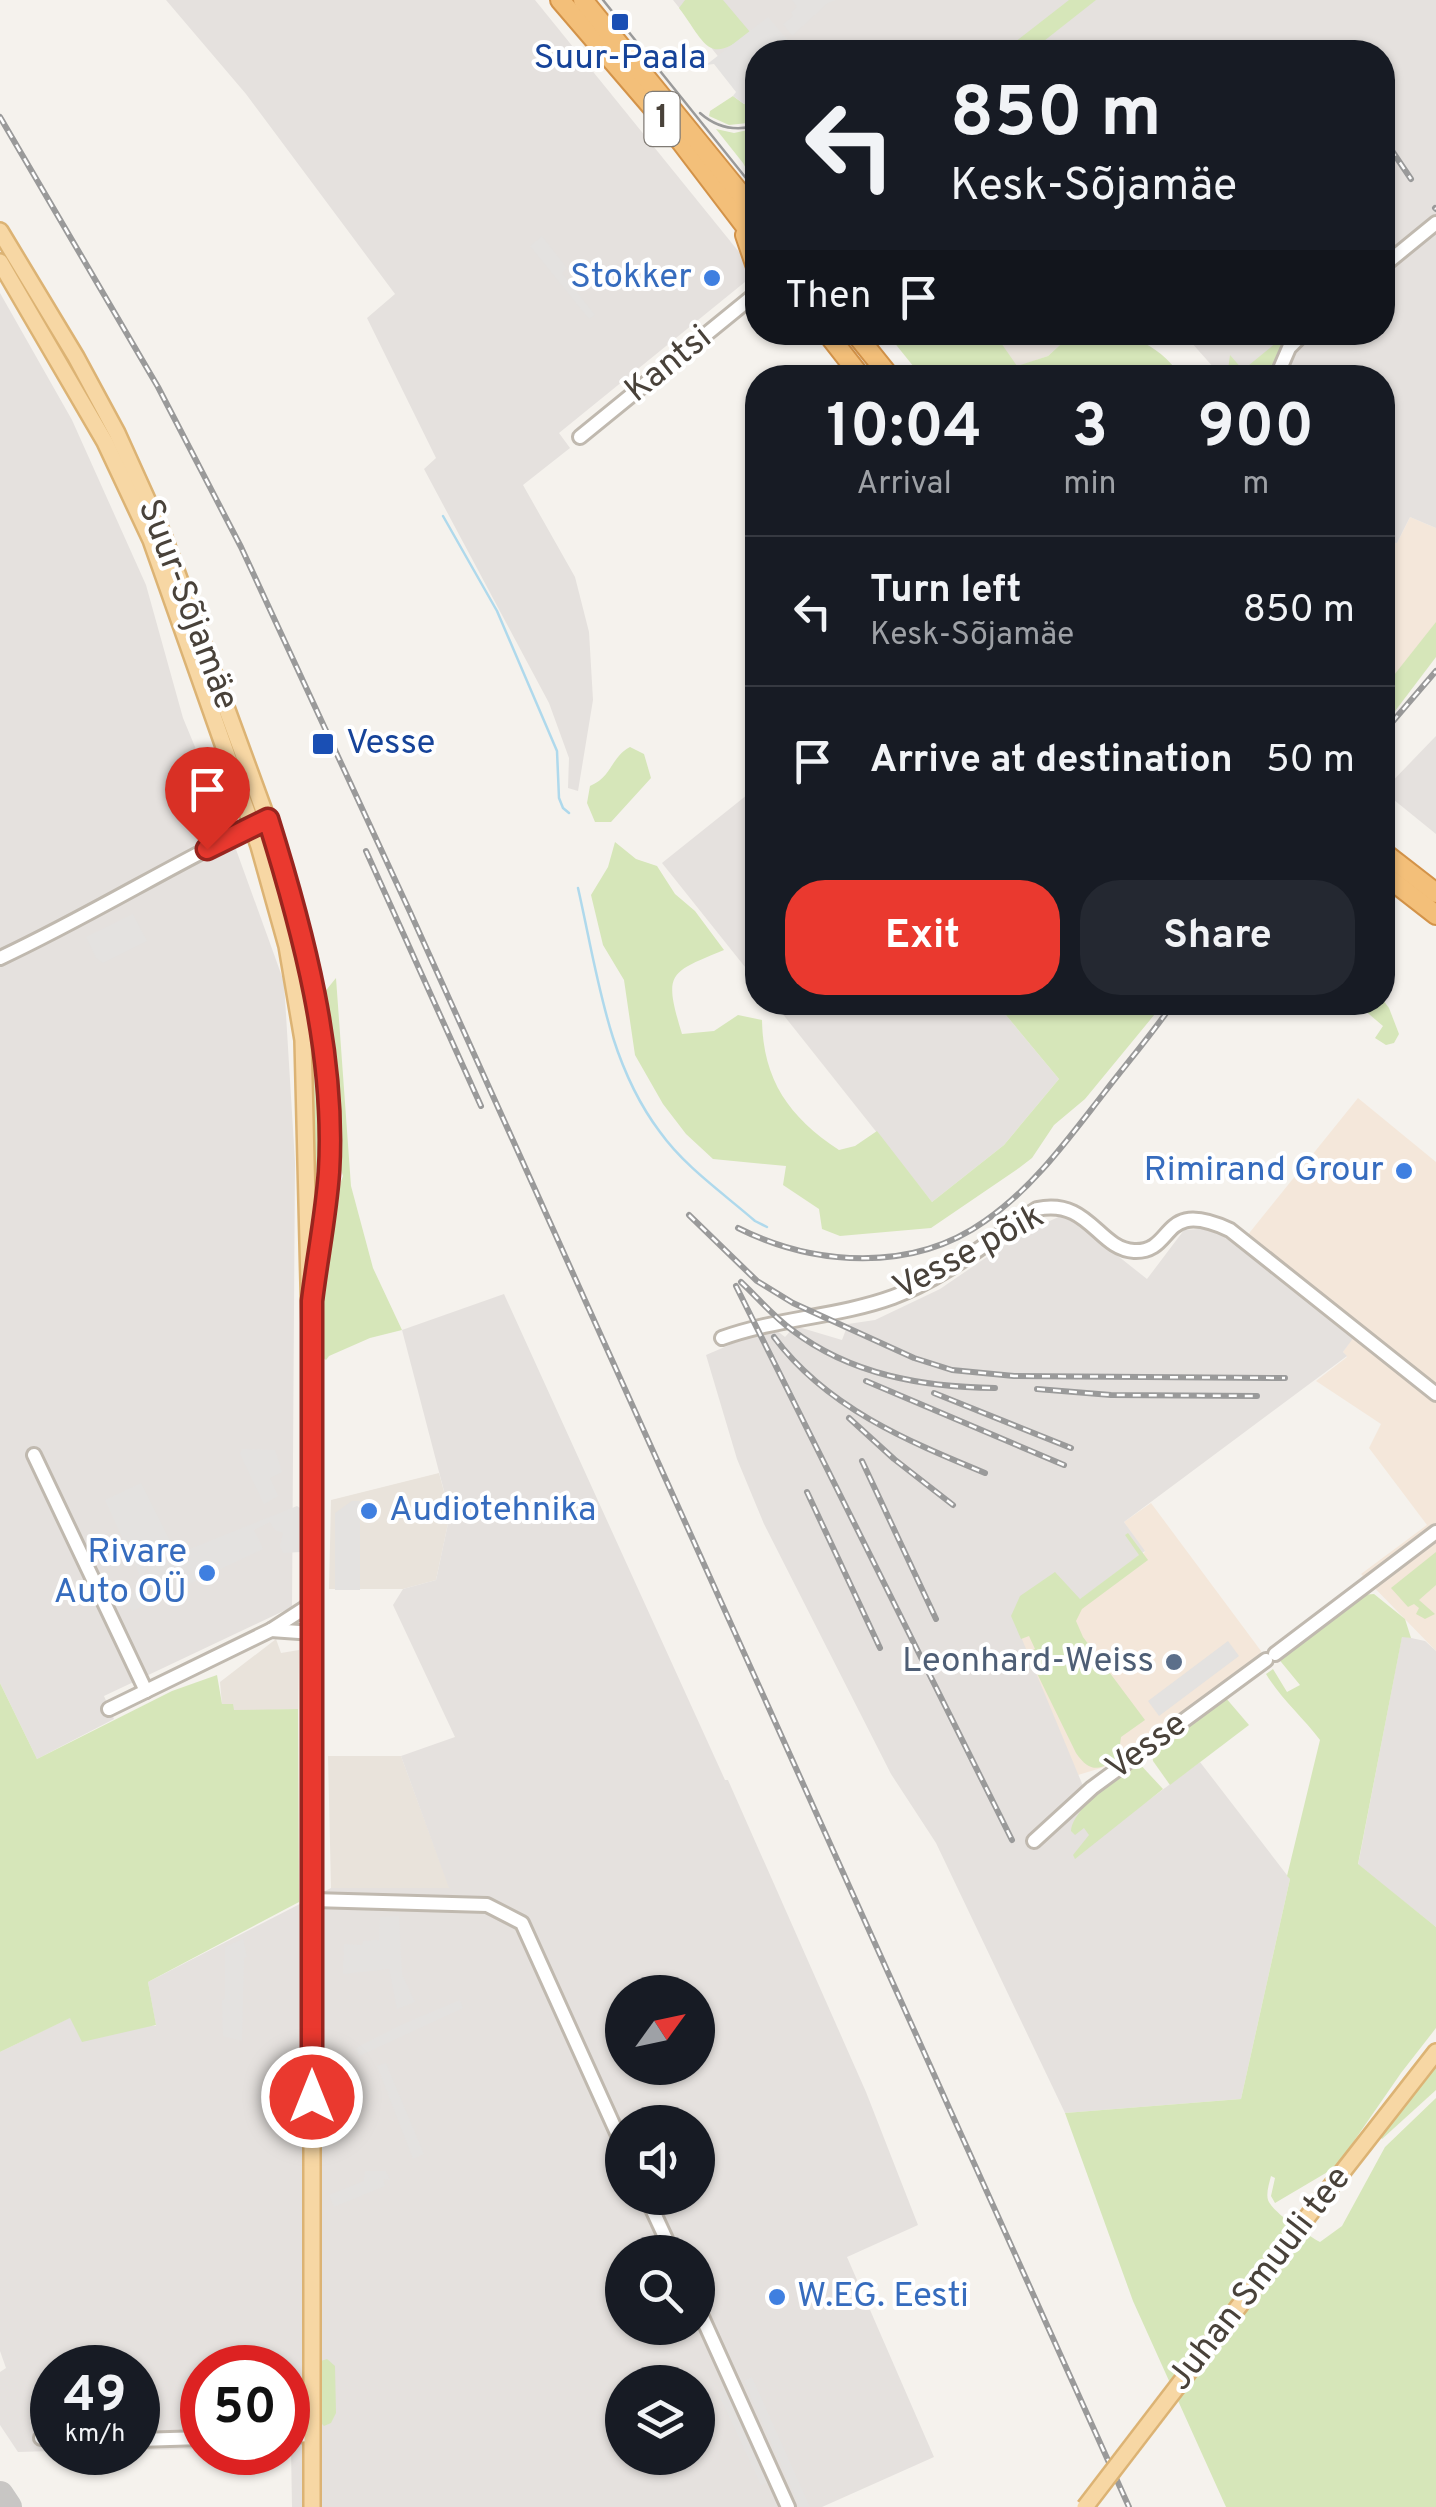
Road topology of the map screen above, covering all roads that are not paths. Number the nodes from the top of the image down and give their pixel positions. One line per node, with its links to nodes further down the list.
1 (560, 0): 4 (highway, 1)
2 (583, 0): 3 (highway, 1)
3 (745, 199)
4 (738, 216): 6 (highway, 1); 8 (highway)
5 (1436, 223): 9 (street)
6 (745, 226)
7 (0, 231): 18 (main road, Suur-Sõjamäe)
8 (745, 236)
9 (1395, 257)
10 (0, 262): 17 (main road, Suur-Sõjamäe)
11 (745, 303): 16 (street, Kantsi)
12 (836, 345): 14 (highway)
13 (865, 345): 15 (highway)
14 (852, 365)
15 (881, 365)
16 (580, 436)
17 (224, 745): 19 (main road, Suur-Sõjamäe); 20 (main road)
18 (268, 819): 19 (street); 26 (main road, Suur-Sõjamäe)
19 (252, 827): 20 (street); 27 (main road, Suur-Sõjamäe)
20 (207, 849): 25 (street)
21 (1395, 861): 23 (highway)
22 (1395, 883): 24 (highway)
23 (1436, 893)
24 (1436, 915)
25 (0, 958)
26 (327, 1187): 27 (main road); 28 (main road, Suur-Sõjamäe)
27 (307, 1188): 28 (main road, Suur-Sõjamäe)
28 (312, 1301): 33 (main road, Suur-Sõjamäe)
29 (722, 1338): 30 (street, Vesse põik)
30 (1436, 1394)
31 (34, 1455): 36 (street)
32 (1436, 1532): 38 (street, Vesse)
33 (313, 1598): 34 (street); 35 (main road, Suur-Sõjamäe)
34 (272, 1630): 35 (street); 36 (street)
35 (313, 1632): 39 (main road, Suur-Sõjamäe)
36 (146, 1691): 37 (street)
37 (110, 1709)
38 (1034, 1842)
39 (313, 1900): 41 (street); 43 (main road, Suur-Sõjamäe)
40 (1436, 2052): 46 (main road, Juhan Smuuli tee, bridge)
41 (605, 2106)
42 (715, 2345): 45 (street)
43 (312, 2435): 44 (main road, Suur-Sõjamäe)
44 (312, 2507)
45 (788, 2507)
46 (1086, 2507)

